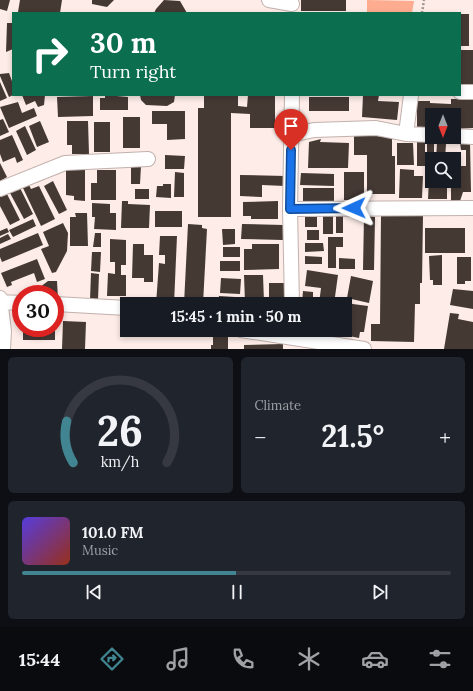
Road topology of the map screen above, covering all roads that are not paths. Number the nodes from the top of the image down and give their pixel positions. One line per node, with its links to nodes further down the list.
1 (269, 0): 2 (street)
2 (292, 6)
3 (461, 92): 4 (street)
4 (473, 92)
5 (292, 96): 8 (street)
6 (411, 96): 7 (street)
7 (406, 134): 8 (street); 9 (street)
8 (291, 135): 15 (street)
9 (425, 135)
10 (461, 136): 11 (street)
11 (473, 137)
12 (148, 159): 13 (street)
13 (0, 189)
14 (473, 208): 15 (street)
15 (290, 209): 16 (street)
16 (292, 297)
17 (0, 300): 18 (street); 23 (street)
18 (12, 302)
19 (64, 304): 20 (street)
20 (120, 308)
21 (281, 337): 22 (street)
22 (292, 339): 24 (street)
23 (3, 349)
24 (364, 349)

